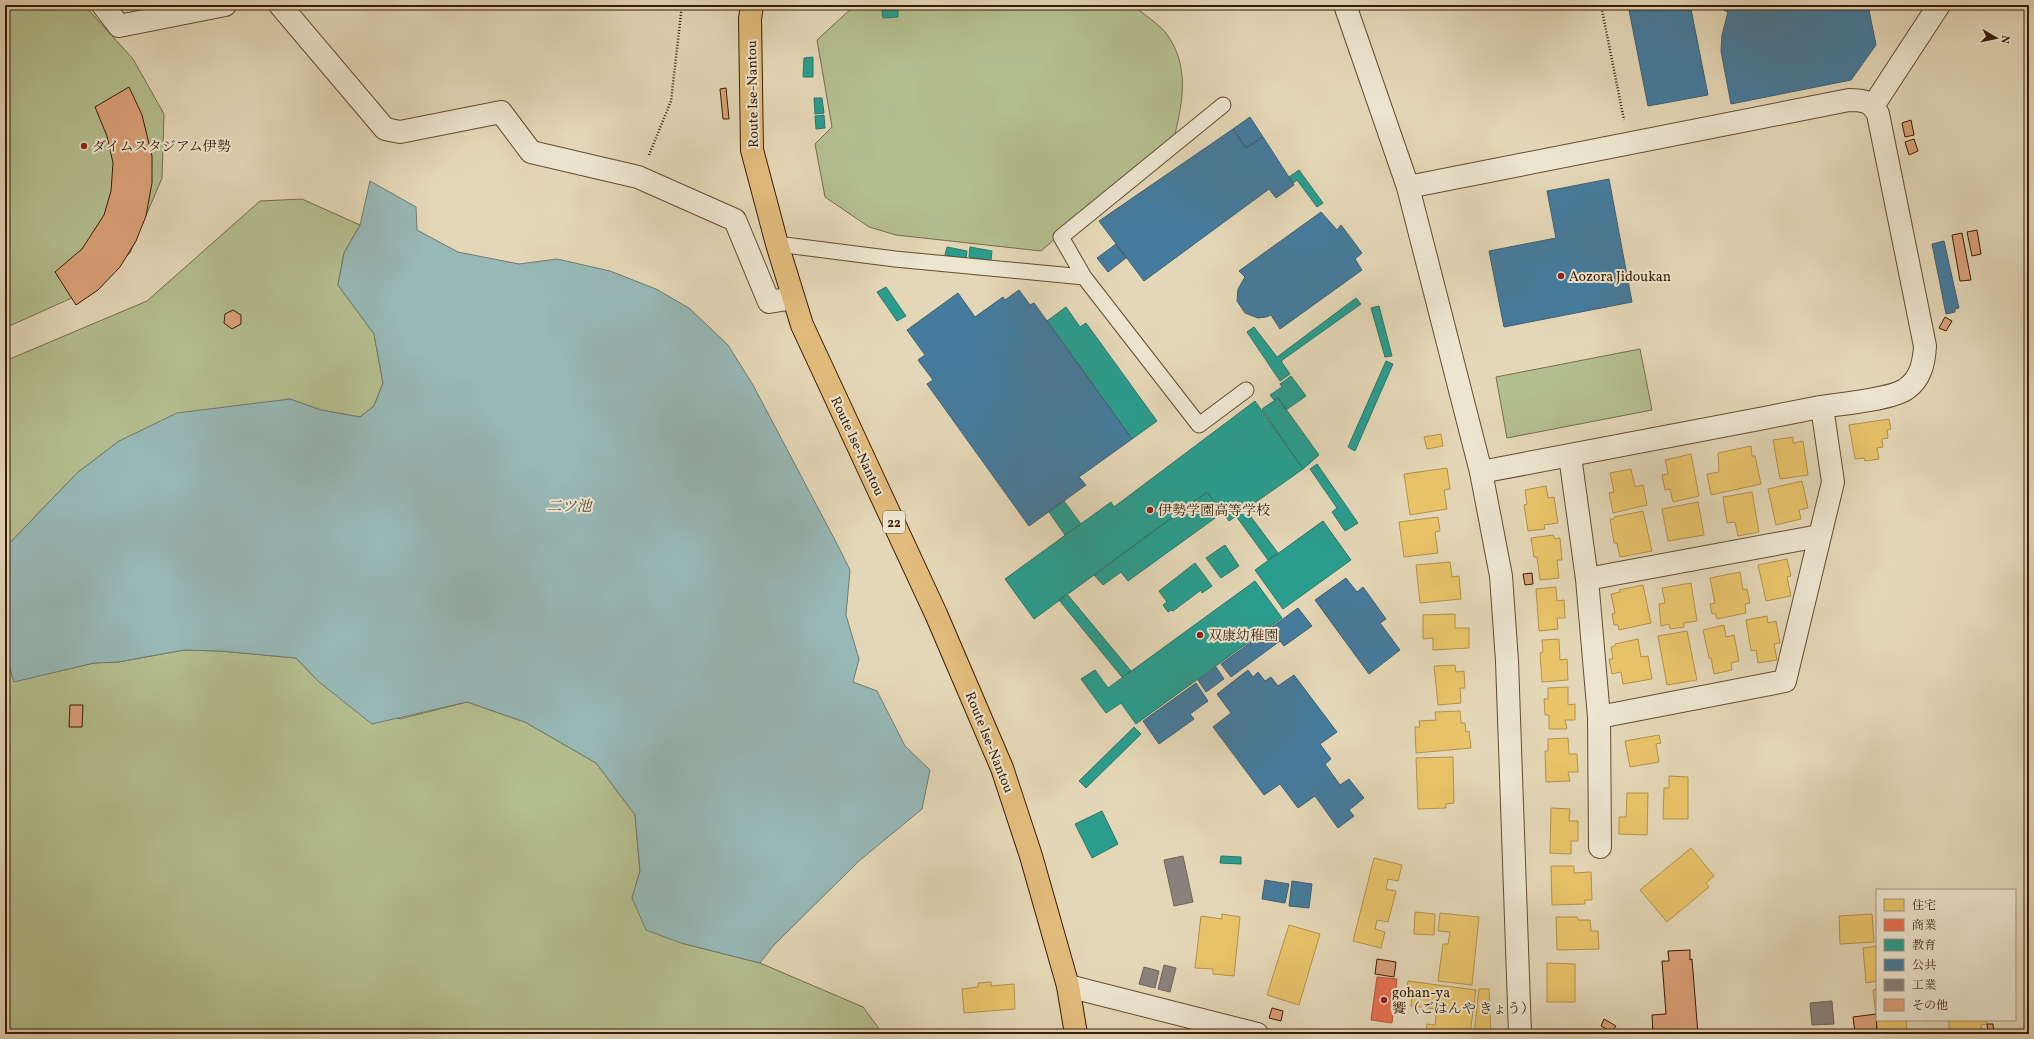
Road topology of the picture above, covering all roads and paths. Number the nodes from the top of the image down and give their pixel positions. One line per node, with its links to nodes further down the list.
1 (103, 5): 2 (street)
2 (225, 5)
3 (280, 5): 12 (street)
4 (682, 5): 12 (path)
5 (752, 5): 14 (main road, Route Ise-Nantou / 22)
6 (1345, 5): 13 (street)
7 (1601, 5): 11 (path)
8 (1939, 5): 10 (street)
9 (1223, 105): 15 (lane)
10 (1873, 106): 11 (street); 18 (street)
11 (1628, 144): 13 (street)
12 (638, 177): 16 (street)
13 (1408, 187): 20 (street)
14 (776, 244): 15 (lane); 16 (main road, Route Ise-Nantou / 22)
15 (1084, 277): 17 (lane)
16 (793, 298): 25 (main road, Route Ise-Nantou / 22)
17 (1246, 390)
18 (1822, 407): 19 (street); 21 (street)
19 (1570, 456): 20 (street); 22 (street)
20 (1481, 472): 28 (street)
21 (1819, 536): 22 (street); 23 (street)
22 (1587, 579): 23 (street)
23 (1598, 717): 24 (street)
24 (1600, 847)
25 (1068, 986): 26 (main road, Route Ise-Nantou / 22); 27 (street)
26 (1076, 1034)
27 (1257, 1034)
28 (1520, 1034)

